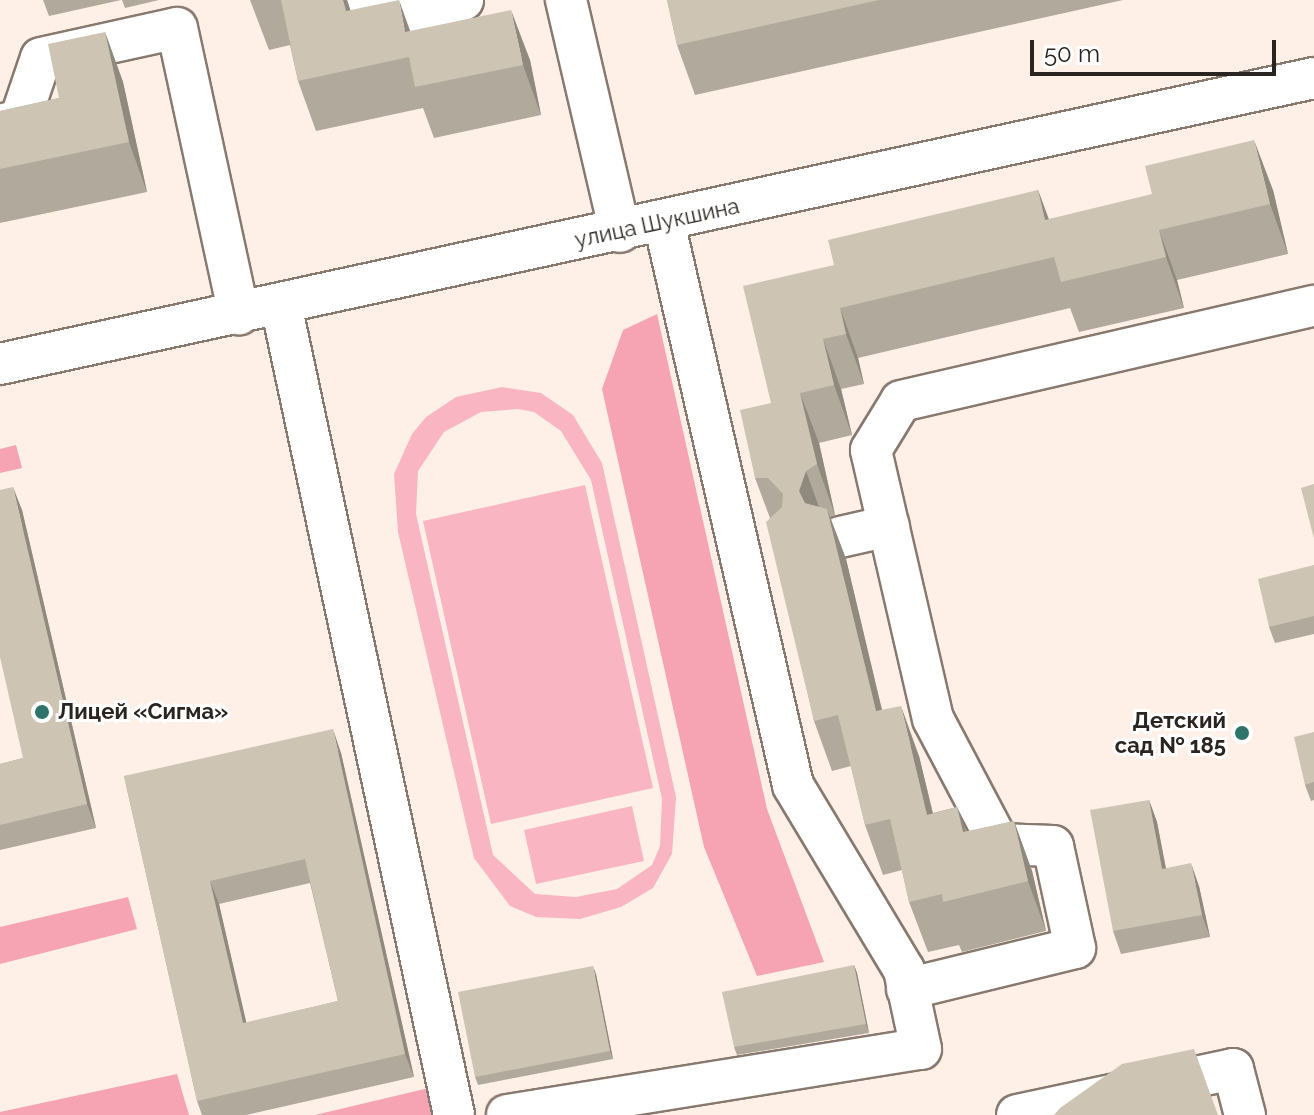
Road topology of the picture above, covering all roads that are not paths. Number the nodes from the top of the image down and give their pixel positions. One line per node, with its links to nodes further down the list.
1 (350, 0): 2 (street)
2 (463, 0)
3 (566, 0): 7 (street)
4 (1314, 78): 6 (street, улица Шукшина)
5 (0, 125): 10 (street)
6 (664, 222): 7 (street, улица Шукшина); 15 (street)
7 (620, 232): 8 (street, улица Шукшина)
8 (281, 305): 10 (street, улица Шукшина); 17 (street)
9 (1314, 306): 12 (street)
10 (239, 314): 11 (street, улица Шукшина)
11 (0, 364)
12 (889, 526): 13 (street); 16 (street)
13 (840, 537)
14 (779, 550): 15 (street)
15 (741, 559): 16 (street)
16 (907, 989): 18 (street)
17 (454, 1115)
18 (507, 1115)
19 (1017, 1115): 20 (street)
20 (1245, 1115)

